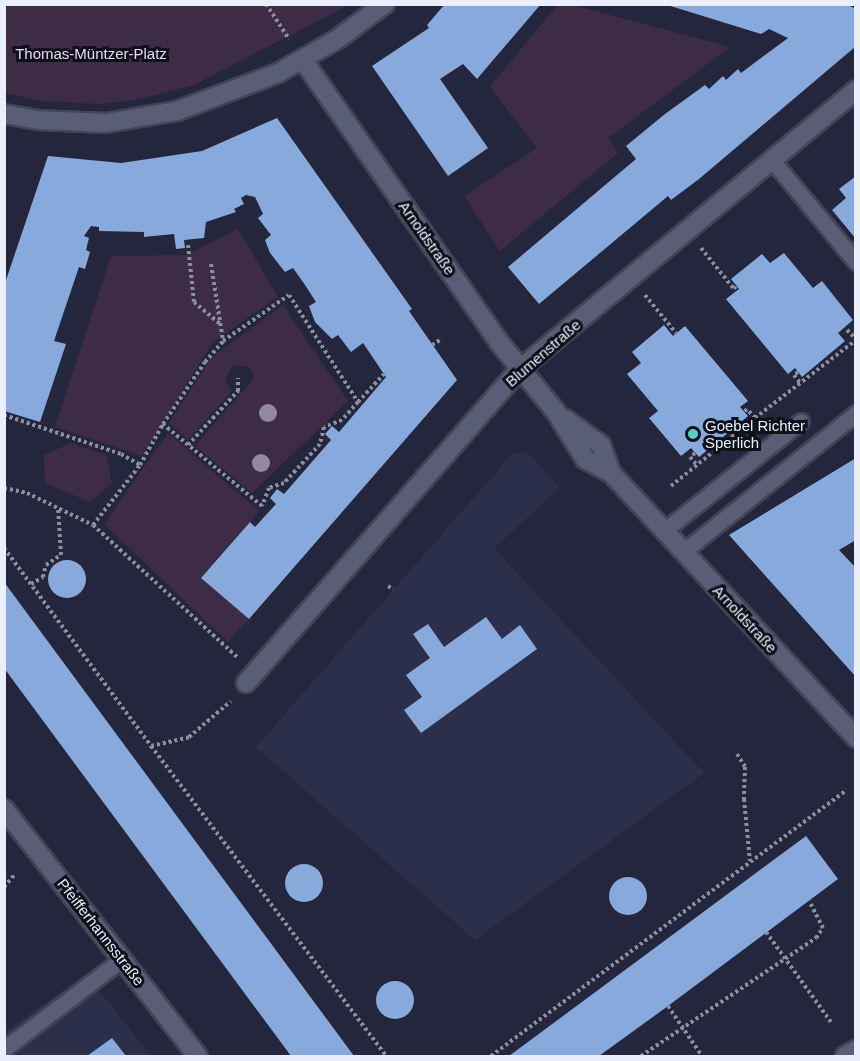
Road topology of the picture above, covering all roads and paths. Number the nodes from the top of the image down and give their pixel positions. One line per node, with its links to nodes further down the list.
1 (266, 4): 3 (path)
2 (385, 4): 3 (street)
3 (303, 60): 5 (street); 20 (street, Arnoldstraße)
4 (855, 90): 6 (street, Blumenstraße)
5 (4, 114)
6 (772, 160): 7 (street, Blumenstraße); 9 (lane)
7 (687, 231): 11 (street, Blumenstraße); 12 (path)
8 (188, 245): 13 (path)
9 (855, 262)
10 (211, 264): 13 (path)
11 (631, 278): 15 (path); 20 (street, Blumenstraße)
12 (736, 286)
13 (220, 324): 18 (path)
14 (848, 330): 17 (path)
15 (676, 333)
16 (442, 339): 19 (path)
17 (855, 340): 24 (path)
18 (223, 341): 25 (path); 31 (path)
19 (432, 345)
20 (519, 370): 40 (street, Arnoldstraße); 47 (street, Blumenstraße)
21 (798, 372): 24 (path)
22 (384, 374): 25 (path)
23 (238, 378): 32 (path)
24 (800, 383): 29 (path)
25 (358, 402): 32 (path)
26 (744, 412): 29 (path)
27 (855, 412): 42 (lane)
28 (4, 415): 35 (path)
29 (755, 418): 34 (path)
30 (801, 421): 40 (lane)
31 (163, 424): 32 (path); 35 (path)
32 (188, 445)
33 (695, 453): 34 (path)
34 (696, 464): 36 (path)
35 (140, 465): 39 (path)
36 (672, 486)
37 (4, 488): 38 (path)
38 (58, 507): 39 (path); 43 (path)
39 (93, 525): 46 (path)
40 (665, 530): 42 (street, Arnoldstraße)
41 (4, 548): 43 (path)
42 (684, 551): 48 (street, Arnoldstraße)
43 (31, 584): 49 (path)
44 (388, 586): 45 (path)
45 (393, 589)
46 (231, 650)
47 (246, 683): 49 (path)
48 (855, 738)
49 (151, 746): 66 (path)
50 (737, 754): 53 (path)
51 (846, 790): 53 (path)
52 (4, 809): 59 (street, Pfeifferhannsstraße)
53 (750, 862): 67 (path)
54 (15, 874): 55 (path)
55 (4, 887)
56 (808, 901): 58 (path)
57 (766, 932): 58 (path)
58 (784, 958): 61 (path); 62 (path)
59 (122, 959): 63 (lane); 65 (street, Pfeifferhannsstraße)
60 (668, 1006): 62 (path)
61 (831, 1022)
62 (682, 1027): 68 (path); 69 (path)
63 (4, 1049)
64 (855, 1050): 70 (street)
65 (198, 1056)
66 (386, 1056)
67 (490, 1056)
68 (641, 1056)
69 (702, 1056)
70 (845, 1056)

